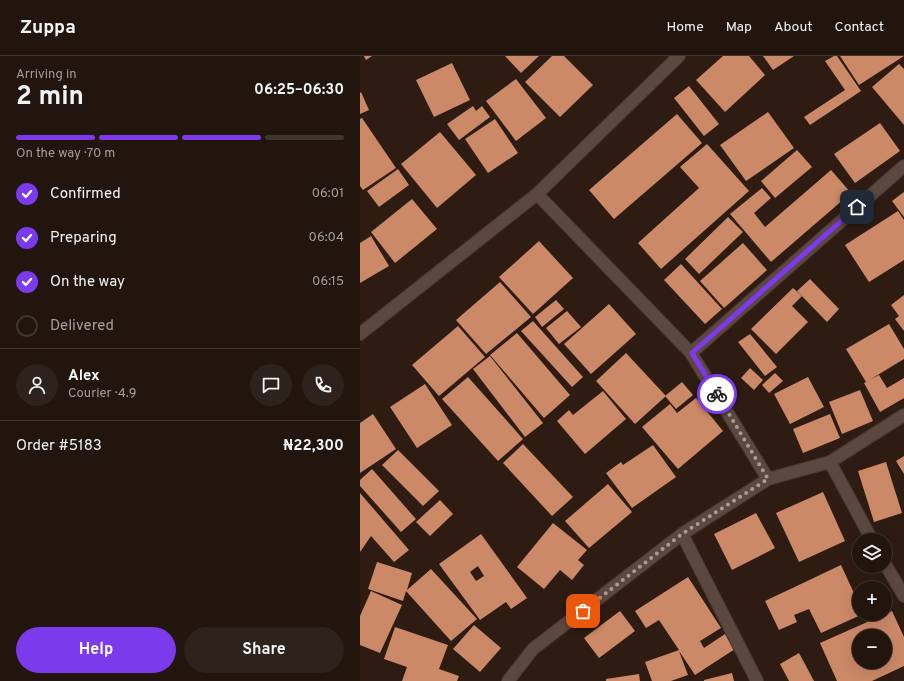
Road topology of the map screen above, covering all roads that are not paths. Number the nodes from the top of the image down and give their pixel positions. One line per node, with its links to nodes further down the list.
1 (680, 56): 3 (street)
2 (904, 166): 5 (street)
3 (536, 194): 4 (street); 5 (street)
4 (360, 334)
5 (692, 353): 8 (street)
6 (904, 415): 7 (street)
7 (830, 462): 8 (street); 9 (street)
8 (768, 479): 10 (street)
9 (868, 533)
10 (682, 534): 13 (street); 14 (street)
11 (890, 573): 12 (street)
12 (904, 596)
13 (508, 681)
14 (757, 681)

